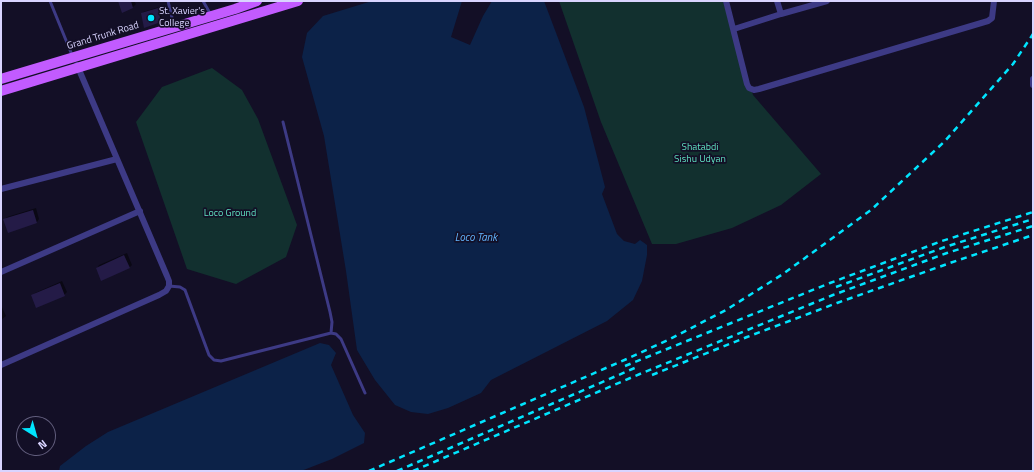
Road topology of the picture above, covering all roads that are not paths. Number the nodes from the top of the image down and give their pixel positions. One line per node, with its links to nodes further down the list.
1 (50, 1): 15 (lane)
2 (168, 1): 13 (lane)
3 (203, 1): 12 (lane)
4 (257, 1): 10 (main road, Grand Trunk Road)
5 (298, 1): 16 (main road)
6 (726, 1): 14 (street)
7 (777, 1): 11 (street)
8 (827, 1): 11 (street)
9 (994, 1): 14 (street)
10 (235, 5): 12 (main road, Grand Trunk Road)
11 (781, 14): 14 (street)
12 (211, 16): 13 (main road, Grand Trunk Road)
13 (174, 26): 15 (main road, Grand Trunk Road)
14 (734, 29)
15 (73, 58): 16 (street); 17 (main road, Grand Trunk Road)
16 (78, 68): 20 (main road); 22 (street)
17 (1, 79)
18 (1033, 80): 19 (street)
19 (1033, 85)
20 (1, 91)
21 (283, 122): 27 (lane)
22 (117, 159): 23 (street); 24 (street)
23 (1, 189)
24 (140, 211): 25 (street); 26 (street)
25 (1, 272)
26 (169, 286): 27 (lane); 28 (street)
27 (331, 333): 29 (lane)
28 (1, 365)
29 (365, 393)

